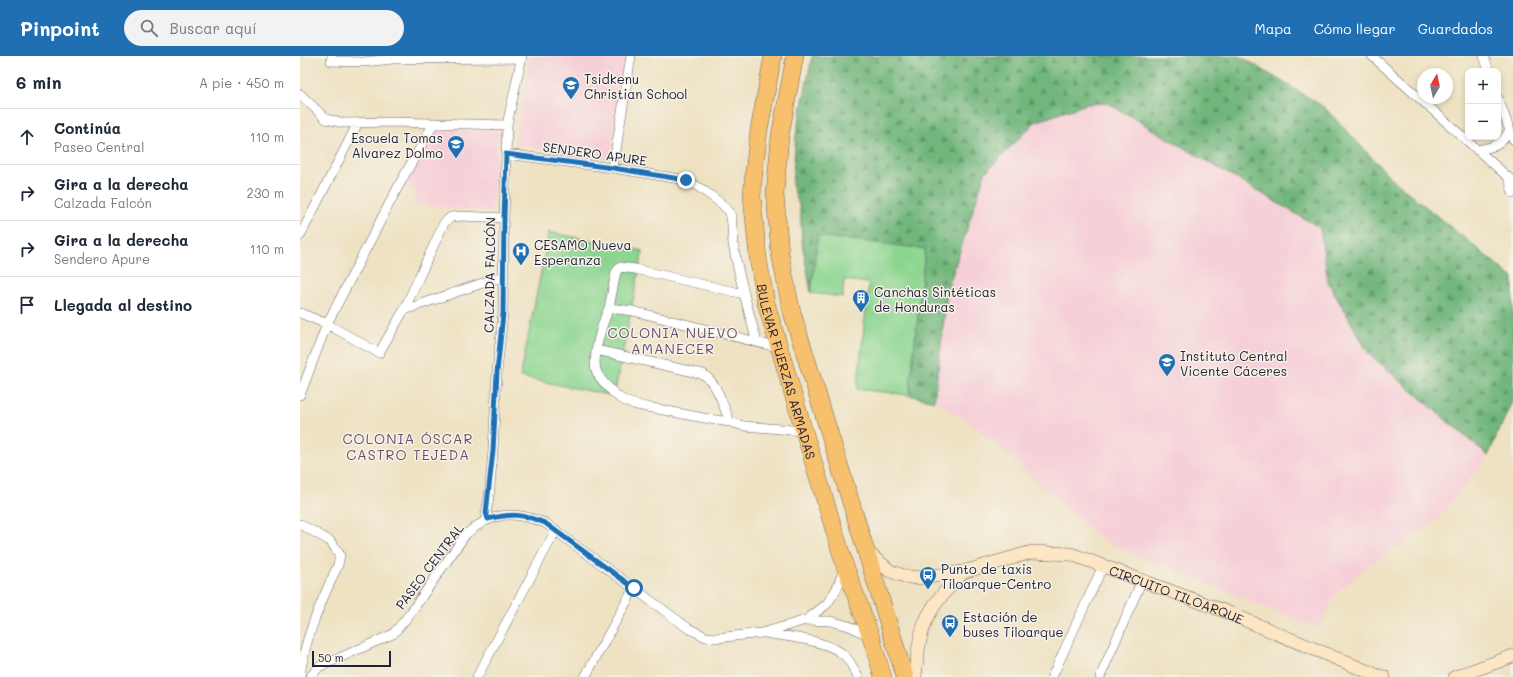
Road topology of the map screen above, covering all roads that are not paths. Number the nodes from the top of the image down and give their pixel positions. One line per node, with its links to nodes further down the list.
1 (332, 56): 7 (street)
2 (631, 56): 17 (street)
3 (773, 56): 29 (highway, BULEVAR FUERZAS ARMADAS)
4 (795, 56): 37 (highway, BULEVAR FUERZAS ARMADAS)
5 (1372, 56): 15 (street)
6 (1484, 56): 8 (street)
7 (522, 57): 13 (street, CALZADA FALCÓN)
8 (1488, 68)
9 (300, 94): 11 (street)
10 (1500, 104): 14 (street)
11 (358, 123): 12 (street); 21 (street)
12 (434, 123): 13 (street); 27 (street)
13 (507, 125): 16 (street, CALZADA FALCÓN)
14 (1511, 135): 15 (street)
15 (1477, 150): 18 (street)
16 (506, 154): 17 (street, SENDERO APURE); 20 (street, CALZADA FALCÓN)
17 (613, 168): 23 (street, SENDERO APURE)
18 (1511, 179): 19 (street)
19 (1513, 193)
20 (504, 218): 22 (street, CALZADA FALCÓN); 25 (street)
21 (300, 236)
22 (503, 276): 25 (street); 34 (street, CALZADA FALCÓN)
23 (744, 294): 24 (street); 28 (street, SENDERO APURE)
24 (609, 308): 28 (street); 30 (street)
25 (404, 310): 27 (street)
26 (300, 313): 27 (street)
27 (326, 324): 31 (street)
28 (757, 342): 29 (street)
29 (780, 348): 33 (highway, BULEVAR FUERZAS ARMADAS)
30 (596, 350): 32 (street); 32 (street)
31 (300, 395)
32 (730, 422): 33 (street)
33 (804, 431): 38 (highway, BULEVAR FUERZAS ARMADAS)
34 (488, 519): 36 (street, PASEO CENTRAL); 50 (street, PASEO CENTRAL)
35 (300, 524): 49 (street)
36 (556, 530): 42 (street, PASEO CENTRAL); 51 (street)
37 (866, 552): 40 (street, CIRCUITO TILOARQUE); 55 (highway, BULEVAR FUERZAS ARMADAS)
38 (846, 566): 43 (street, PASEO CENTRAL); 45 (highway, BULEVAR FUERZAS ARMADAS)
39 (1103, 566): 40 (street, CIRCUITO TILOARQUE); 41 (street, CIRCUITO TILOARQUE); 48 (street)
40 (963, 572): 56 (street)
41 (1142, 580): 57 (street); 58 (street, CIRCUITO TILOARQUE)
42 (634, 588): 44 (street, PASEO CENTRAL); 52 (street)
43 (806, 620): 44 (street, PASEO CENTRAL); 45 (street, PASEO CENTRAL)
44 (762, 632): 53 (street)
45 (871, 637): 54 (highway, BULEVAR FUERZAS ARMADAS)
46 (1513, 656): 47 (street)
47 (1480, 672): 59 (street)
48 (1056, 676)
49 (300, 677)
50 (310, 677)
51 (477, 677)
52 (585, 677)
53 (858, 677)
54 (883, 677)
55 (905, 677)
56 (915, 677)
57 (1100, 677)
58 (1384, 677)
59 (1455, 677)

